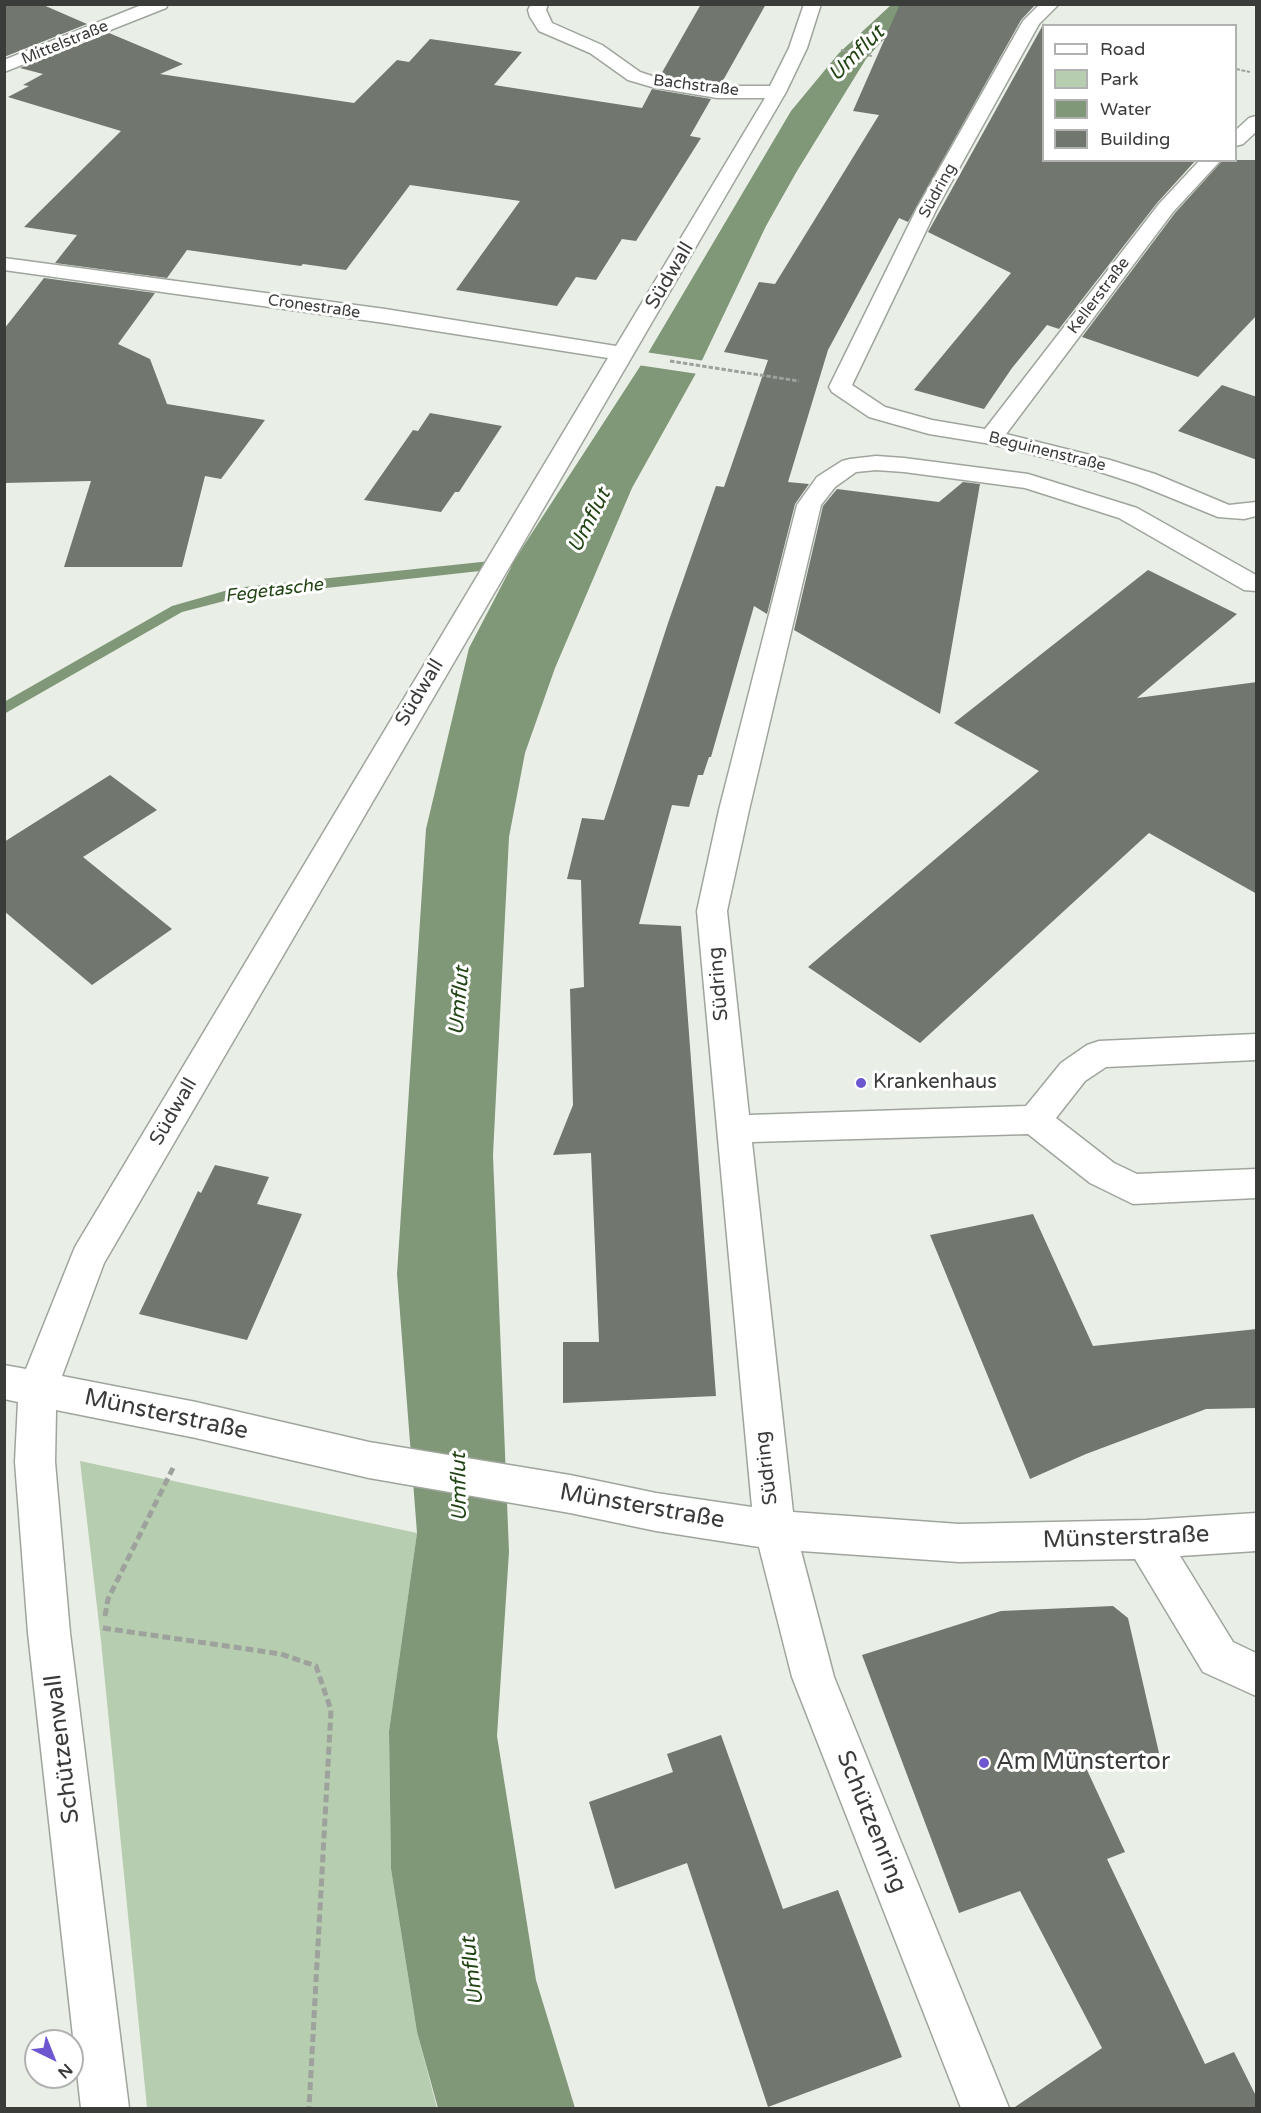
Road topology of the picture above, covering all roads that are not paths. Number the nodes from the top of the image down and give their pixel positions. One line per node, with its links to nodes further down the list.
1 (160, 4): 5 (street, Mittelstraße)
2 (540, 4): 6 (street, Bachstraße)
3 (813, 4): 6 (street, Südwall)
4 (1051, 4): 12 (street, Südring)
5 (4, 67)
6 (777, 92): 11 (street, Südwall)
7 (1257, 122): 8 (street)
8 (1237, 139)
9 (1210, 162): 13 (street, Kellerstraße)
10 (4, 264): 11 (street, Cronestraße)
11 (624, 354): 21 (street, Südwall)
12 (840, 387): 13 (street, Beguinenstraße)
13 (991, 437): 15 (street, Beguinenstraße)
14 (850, 466): 16 (street, Beguinenstraße); 19 (street, Südring)
15 (1257, 509)
16 (1253, 584)
17 (1257, 1047): 18 (street)
18 (1035, 1119): 19 (street); 20 (street)
19 (734, 1129): 22 (street, Südring)
20 (1257, 1183)
21 (21, 1385): 22 (street, Münsterstraße); 26 (street, Schützenwall)
22 (775, 1530): 24 (street, Münsterstraße); 27 (street, Schützenring)
23 (1257, 1533): 24 (street, Münsterstraße)
24 (1146, 1539): 25 (street)
25 (1257, 1675)
26 (105, 2109)
27 (985, 2109)

